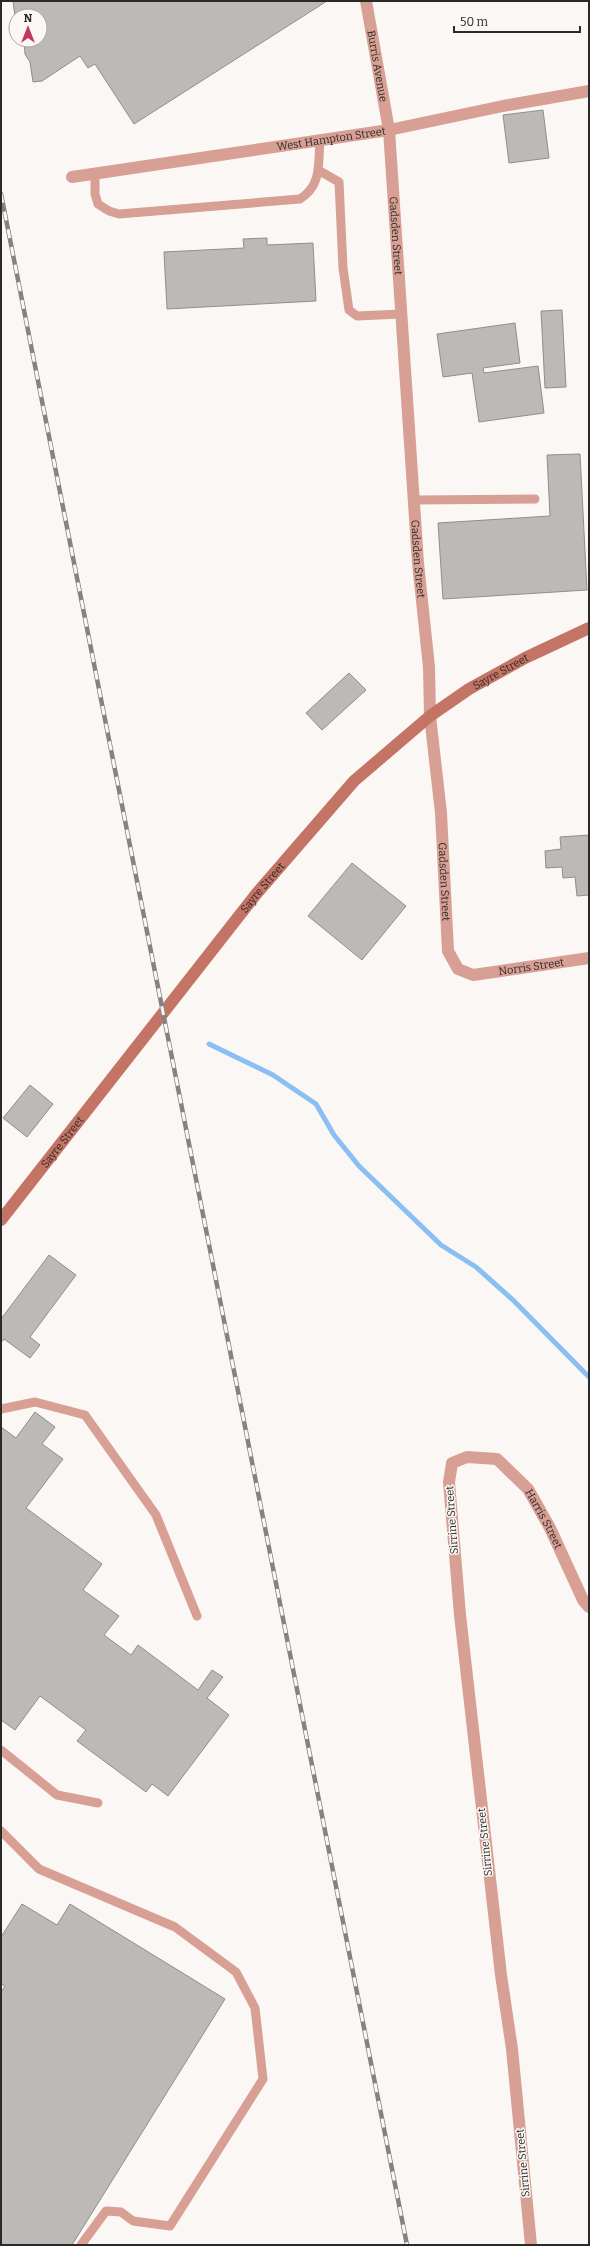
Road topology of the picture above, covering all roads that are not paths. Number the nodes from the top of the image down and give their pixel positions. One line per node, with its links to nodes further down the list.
1 (366, 1): 3 (street, Burris Avenue)
2 (589, 91): 3 (street, West Hampton Street)
3 (389, 130): 4 (street, West Hampton Street); 8 (street, Gadsden Street)
4 (320, 140): 5 (lane); 6 (street, West Hampton Street)
5 (318, 170): 6 (lane); 8 (lane)
6 (96, 174): 7 (street, West Hampton Street)
7 (72, 177)
8 (401, 314): 10 (street, Gadsden Street)
9 (535, 499): 10 (lane)
10 (414, 500): 12 (street, Gadsden Street)
11 (589, 628): 12 (main road, Sayre Street)
12 (430, 716): 14 (street, Gadsden Street); 15 (main road, Sayre Street)
13 (589, 958): 14 (street, Norris Street)
14 (473, 974)
15 (1, 1220)
16 (1, 1409): 19 (lane)
17 (476, 1458): 18 (street, Harris Street); 24 (street, Sirrine Street)
18 (589, 1607)
19 (197, 1616)
20 (1, 1750): 21 (lane)
21 (98, 1803)
22 (1, 1831): 23 (lane)
23 (81, 2245)
24 (531, 2245)

